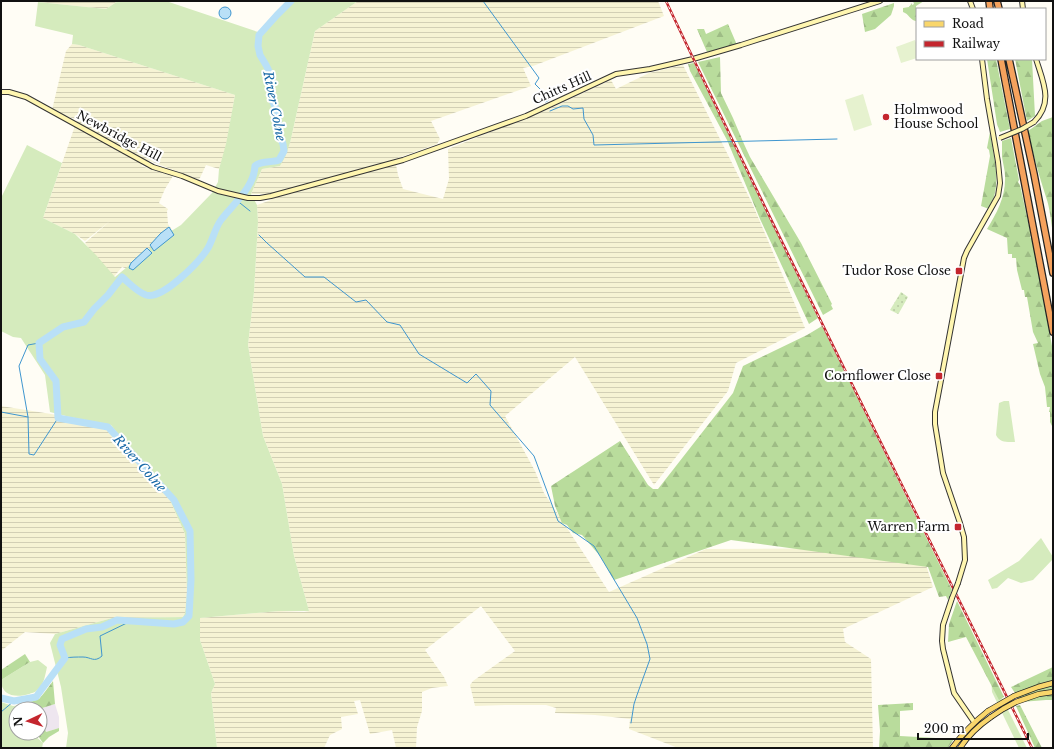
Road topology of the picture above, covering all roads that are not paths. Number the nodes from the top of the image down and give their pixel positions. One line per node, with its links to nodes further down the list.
1 (880, 1): 8 (street, Chitts Hill)
2 (982, 60): 7 (street)
3 (1001, 60): 10 (highway)
4 (1009, 60): 9 (highway)
5 (1036, 60): 7 (street, bridge)
6 (1, 92): 8 (street, Newbridge Hill)
7 (997, 139): 13 (street, bridge)
8 (255, 198)
9 (1053, 273)
10 (1053, 332)
11 (1053, 683): 13 (main road, bridge)
12 (1053, 692): 15 (main road, bridge)
13 (974, 722): 14 (main road)
14 (952, 748)
15 (960, 748)

